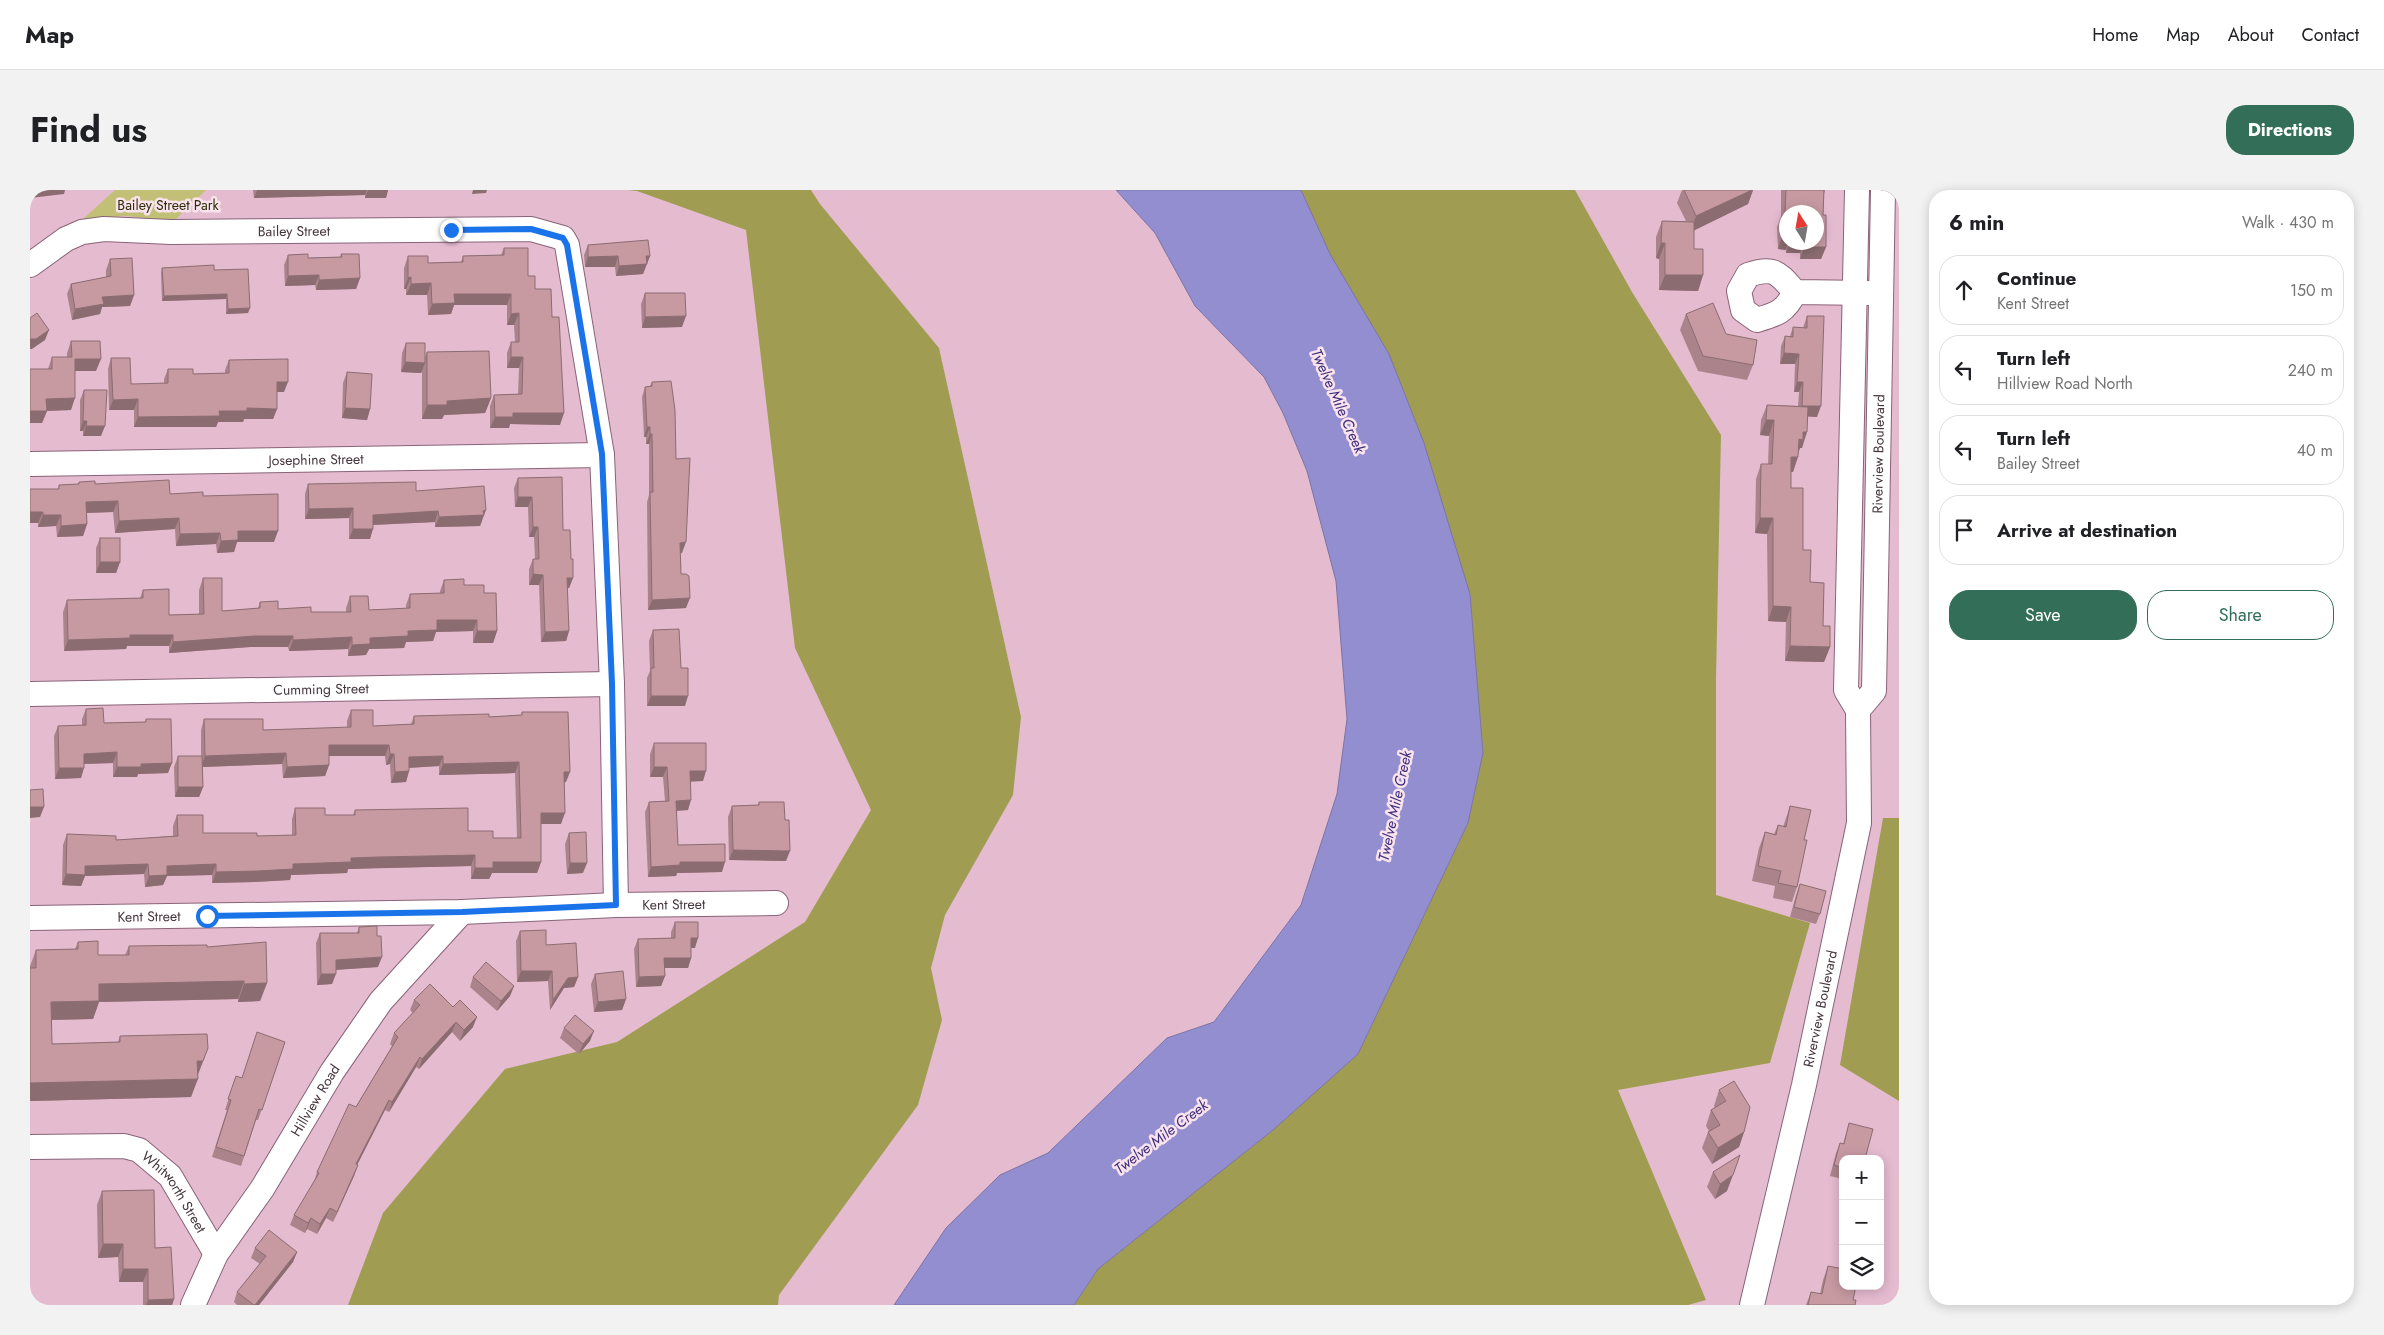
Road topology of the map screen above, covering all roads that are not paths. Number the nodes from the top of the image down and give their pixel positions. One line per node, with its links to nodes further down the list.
1 (1857, 190): 5 (street, Riverview Boulevard)
2 (1883, 190): 6 (street, Riverview Boulevard)
3 (30, 265): 7 (street, Bailey Street)
4 (1795, 292): 5 (street)
5 (1855, 292): 6 (street); 9 (street, Riverview Boulevard)
6 (1881, 294): 10 (street, Riverview Boulevard)
7 (602, 454): 8 (street, Josephine Street); 11 (street)
8 (30, 464)
9 (1848, 544): 10 (street); 13 (street, Riverview Boulevard)
10 (1877, 544): 13 (street, Riverview Boulevard)
11 (612, 684): 12 (street, Cumming Street); 15 (street)
12 (30, 694)
13 (1858, 710): 21 (street, Riverview Boulevard)
14 (776, 903): 15 (street, Kent Street)
15 (616, 905): 16 (street, Kent Street)
16 (462, 912): 17 (street, Kent Street); 19 (street, Hillview Road)
17 (30, 918)
18 (30, 1147): 19 (street, Whitworth Street)
19 (216, 1254): 20 (street, Hillview Road)
20 (193, 1305)
21 (1752, 1305)

